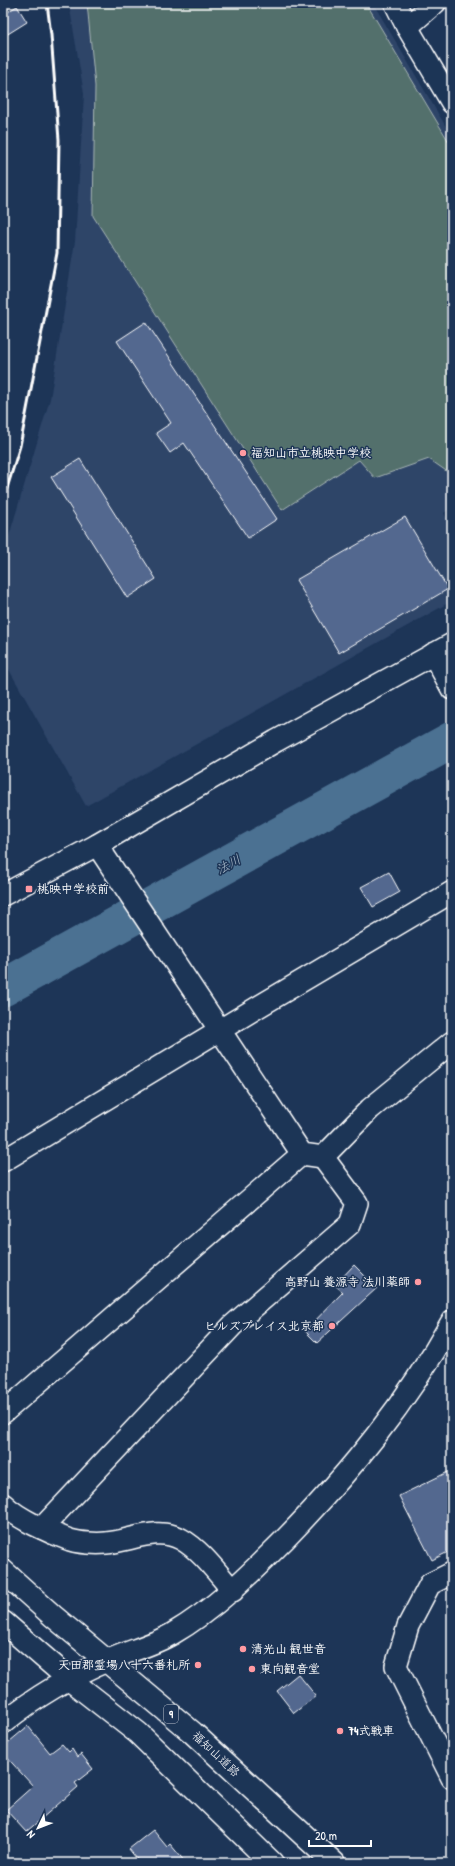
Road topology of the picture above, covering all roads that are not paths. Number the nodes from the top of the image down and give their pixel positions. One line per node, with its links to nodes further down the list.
1 (395, 3): 3 (street)
2 (435, 3): 3 (street)
3 (407, 27): 4 (street)
4 (452, 103)
5 (452, 644): 6 (street)
6 (433, 654): 7 (street); 8 (street)
7 (452, 689)
8 (97, 845): 10 (street); 11 (street)
9 (452, 892): 11 (street)
10 (3, 895)
11 (219, 1031): 13 (street); 15 (street)
12 (452, 1042): 14 (street)
13 (302, 1154): 14 (street); 17 (street)
14 (323, 1157): 19 (street)
15 (3, 1161)
16 (452, 1321): 22 (street)
17 (3, 1413)
18 (3, 1504): 19 (street)
19 (42, 1528): 22 (street)
20 (3, 1571): 24 (highway, 福知山道路 / 9)
21 (452, 1573): 27 (street)
22 (233, 1591): 24 (street)
23 (3, 1622): 25 (highway)
24 (108, 1660): 25 (street); 29 (highway, 福知山道路 / 9)
25 (69, 1679): 26 (street); 28 (highway)
26 (3, 1723)
27 (452, 1778)
28 (272, 1863)
29 (334, 1863)

